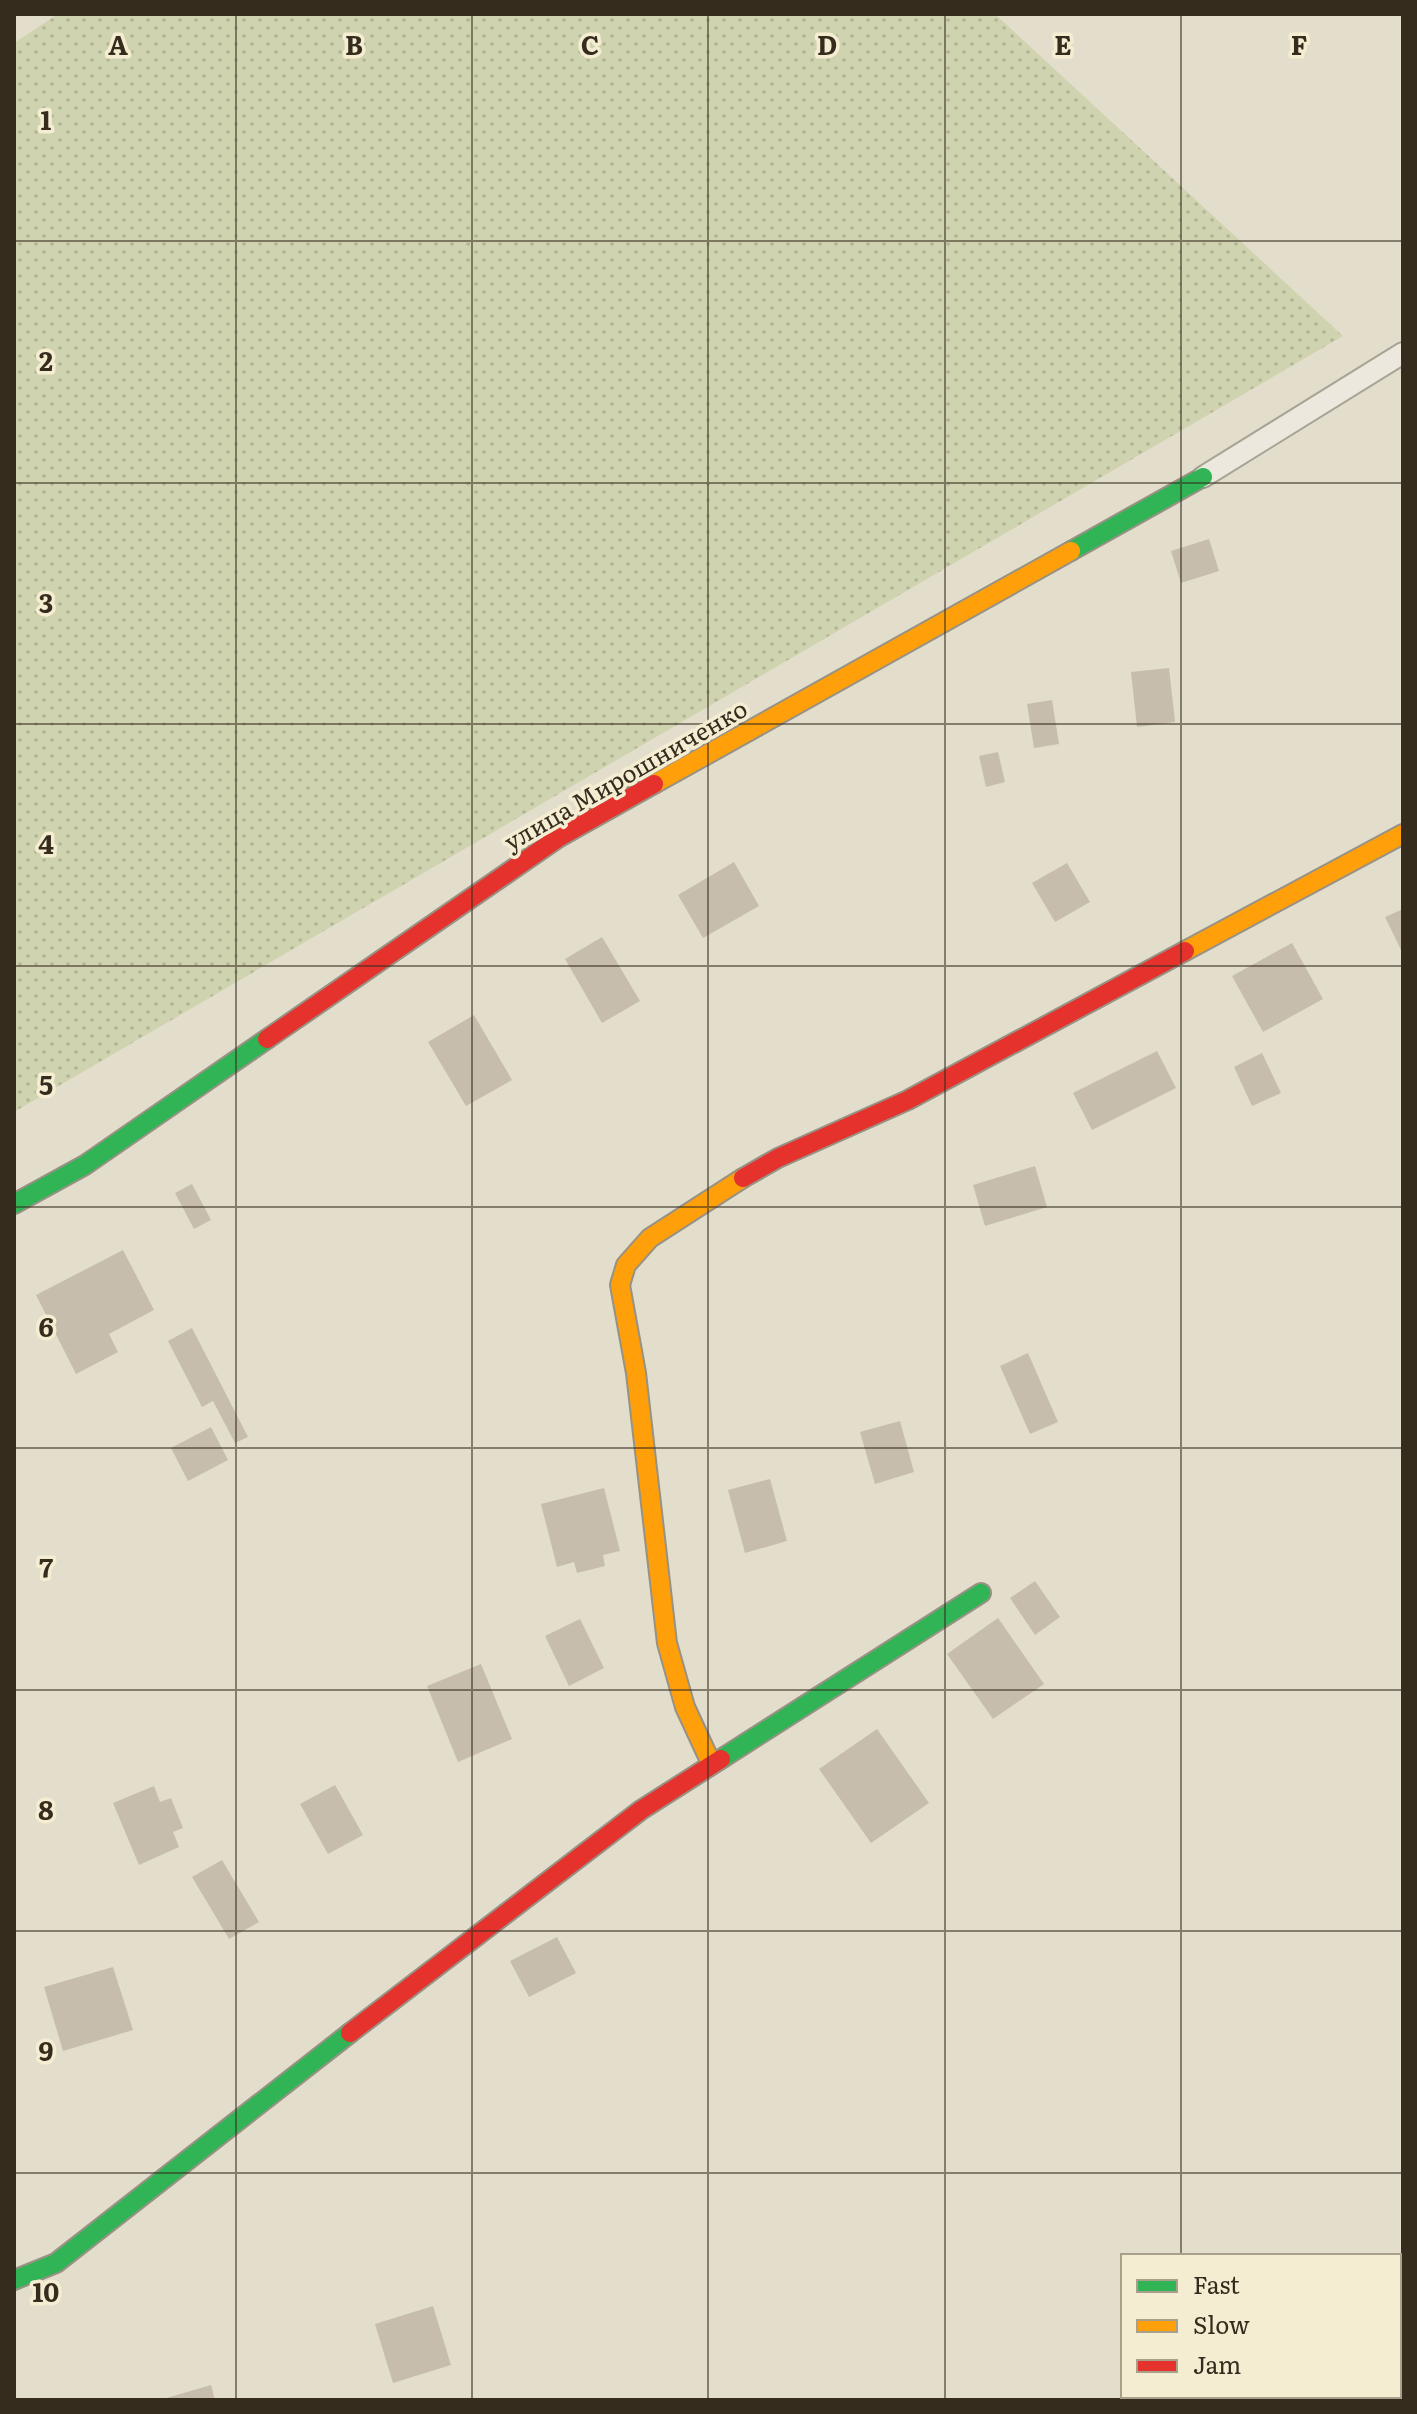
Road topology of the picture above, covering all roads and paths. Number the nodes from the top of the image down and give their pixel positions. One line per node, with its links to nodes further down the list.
1 (1403, 353): 2 (lane)
2 (1203, 477): 4 (street, улица Мирошниченко)
3 (1403, 834): 6 (street)
4 (14, 1204)
5 (981, 1593): 6 (street)
6 (711, 1763): 7 (street)
7 (14, 2280)

